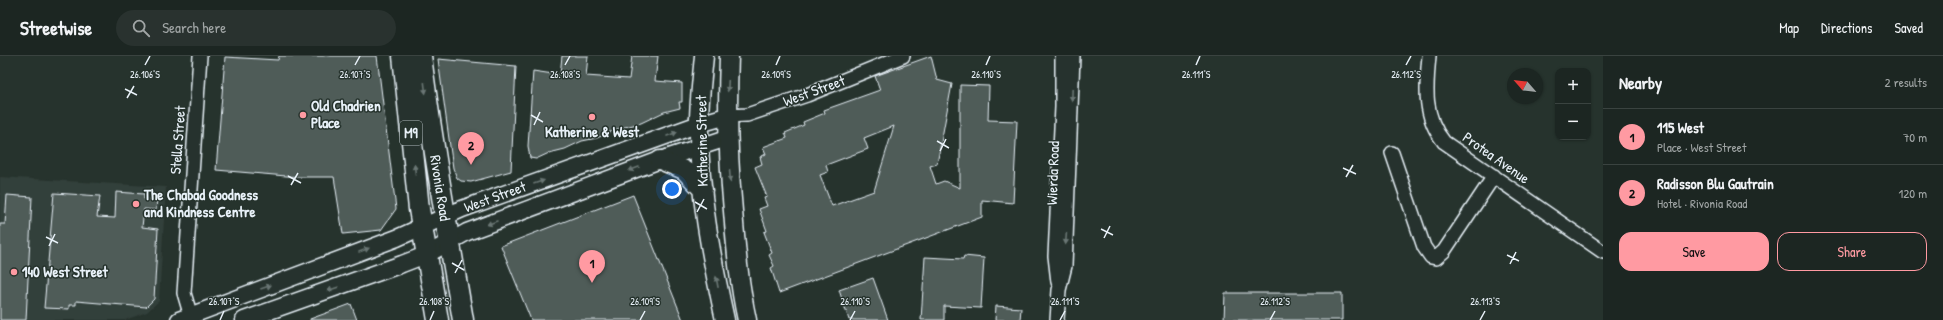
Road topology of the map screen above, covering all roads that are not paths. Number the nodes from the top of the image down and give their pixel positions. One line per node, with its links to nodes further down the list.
1 (200, 56): 26 (street, Stella Street)
2 (403, 56): 22 (main road, Rivonia Road / M9, one-way to 2)
3 (421, 56): 21 (main road, Rivonia Road / M9, one-way to 21)
4 (704, 56): 13 (main road, Katherine Street)
5 (711, 56): 13 (main road)
6 (729, 56): 12 (main road, Katherine Street, one-way to 12)
7 (903, 56): 11 (street, West Street)
8 (1062, 56): 17 (street, Wierda Road)
9 (1073, 56): 17 (street, Wierda Road, one-way to 17)
10 (1429, 56): 19 (street, Protea Avenue)
11 (747, 115): 12 (street, West Street); 14 (street)
12 (727, 116): 13 (street, West Street); 14 (main road, Katherine Street)
13 (699, 124): 15 (main road, Katherine Street); 21 (street, West Street, one-way to 13)
14 (727, 138): 15 (street, West Street); 31 (main road, Katherine Street, one-way to 31)
15 (700, 145): 18 (street, West Street); 20 (main road, Katherine Street)
16 (1392, 153): 19 (street)
17 (1064, 156): 32 (street, Wierda Road)
18 (660, 160): 20 (main road); 23 (street, West Street, one-way to 23)
19 (1494, 176): 24 (street, Protea Avenue)
20 (703, 190): 30 (main road, Katherine Street, one-way to 20)
21 (444, 216): 22 (street, West Street); 23 (main road, Rivonia Road / M9)
22 (423, 226): 25 (main road, Rivonia Road / M9); 26 (street, West Street, one-way to 22)
23 (449, 243): 25 (street, West Street); 29 (main road, Rivonia Road / M9)
24 (1603, 252)
25 (428, 254): 27 (street, West Street, one-way to 27); 28 (main road, Rivonia Road / M9)
26 (187, 318)
27 (244, 320)
28 (438, 320)
29 (463, 320)
30 (725, 320)
31 (747, 320)
32 (1057, 320)

